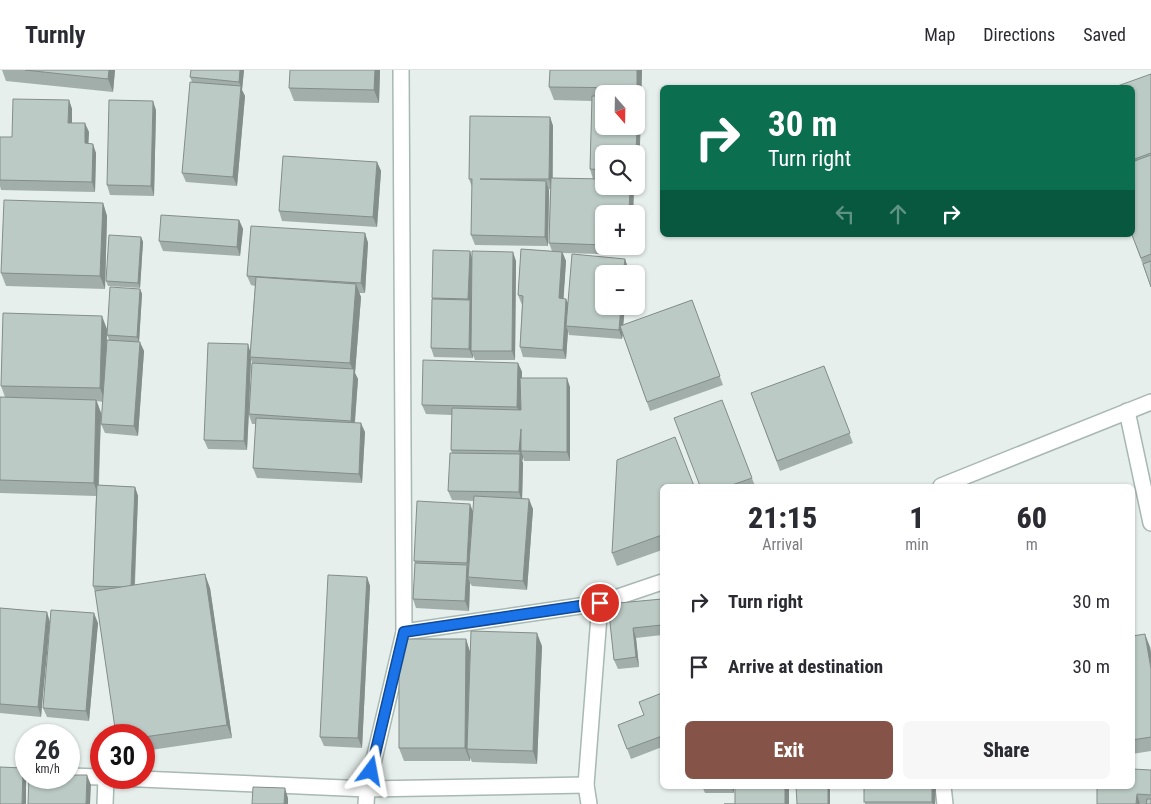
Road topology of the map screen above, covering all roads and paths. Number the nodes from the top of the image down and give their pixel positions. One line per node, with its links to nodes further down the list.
1 (400, 70): 8 (street)
2 (1151, 402): 3 (street)
3 (1127, 411): 4 (street); 5 (street)
4 (946, 484)
5 (1151, 523)
6 (660, 583): 7 (street)
7 (600, 603): 8 (street); 10 (street)
8 (404, 632): 13 (street)
9 (155, 781): 13 (street)
10 (586, 785): 13 (street); 15 (street)
11 (106, 789): 14 (street)
12 (943, 789): 16 (street)
13 (367, 796)
14 (105, 804)
15 (589, 804)
16 (945, 804)

